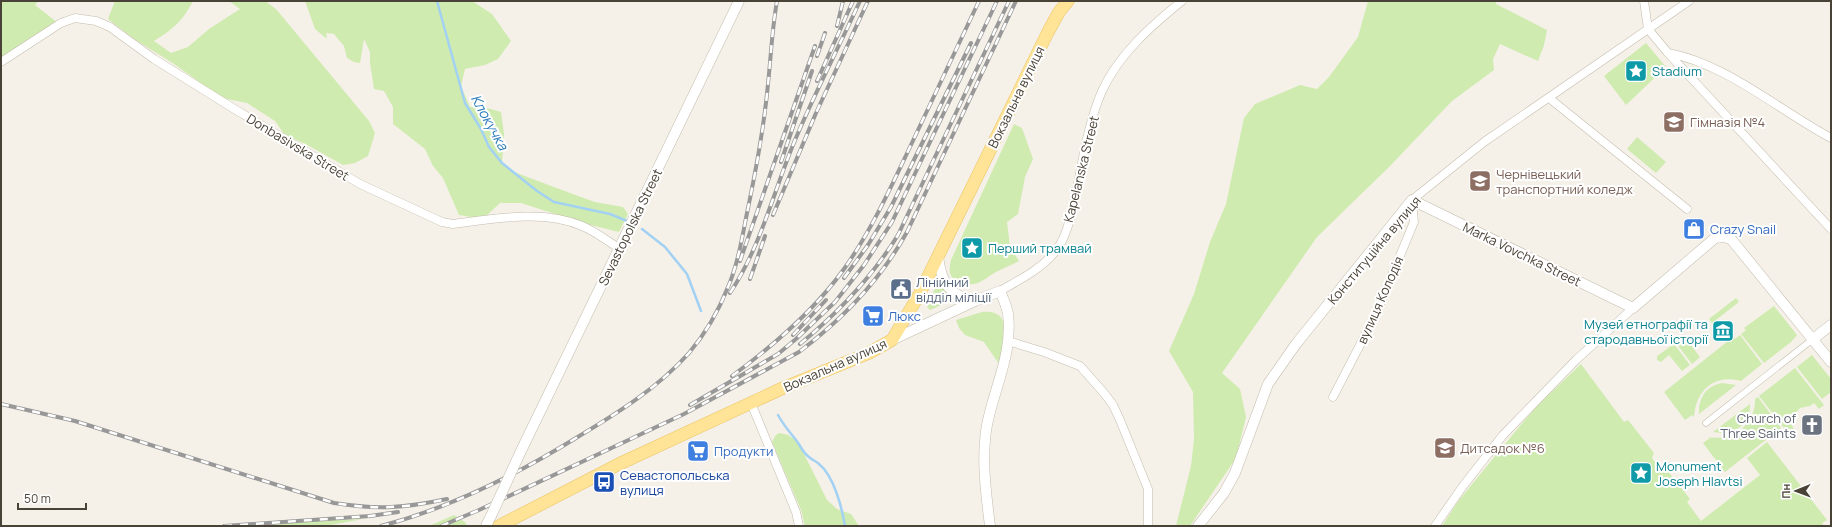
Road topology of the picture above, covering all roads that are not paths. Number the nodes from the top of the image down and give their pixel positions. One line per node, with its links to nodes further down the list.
1 (739, 1): 14 (street, Sevastopolska Street)
2 (1068, 1): 15 (main road, Вокзальна вулиця)
3 (1182, 1): 18 (street, Kapelanska Street)
4 (1644, 1): 6 (street)
5 (1689, 1): 6 (street, Конституційна вулиця)
6 (1648, 29): 7 (street); 9 (street, Конституційна вулиця)
7 (1668, 53): 10 (street); 13 (street)
8 (1, 62): 14 (street, Donbasivska Street)
9 (1549, 98): 11 (street, Конституційна вулиця); 12 (street)
10 (1831, 138)
11 (1412, 200): 20 (street, Marka Vovchka Street); 26 (street, вулиця Колодія); 34 (street, Конституційна вулиця)
12 (1687, 209)
13 (1831, 229)
14 (619, 248): 29 (street, Sevastopolska Street, bridge)
15 (938, 256): 16 (street); 17 (main road, Вокзальна вулиця)
16 (943, 281): 17 (street); 19 (street)
17 (924, 285): 23 (main road, Вокзальна вулиця)
18 (1000, 291): 19 (street, Kapelanska Street); 24 (street)
19 (975, 301): 23 (street, Kapelanska Street)
20 (1632, 308): 22 (street); 35 (street)
21 (1831, 325): 22 (street)
22 (1813, 339): 25 (street); 28 (street)
23 (892, 340): 27 (main road, Вокзальна вулиця)
24 (1008, 341): 32 (street); 33 (street)
25 (1831, 362)
26 (1333, 397)
27 (751, 403): 29 (main road, Вокзальна вулиця); 31 (street)
28 (1706, 423)
29 (495, 521): 30 (street, Sevastopolska Street)
30 (486, 526)
31 (799, 526)
32 (990, 526)
33 (1148, 526)
34 (1198, 526)
35 (1435, 526)

